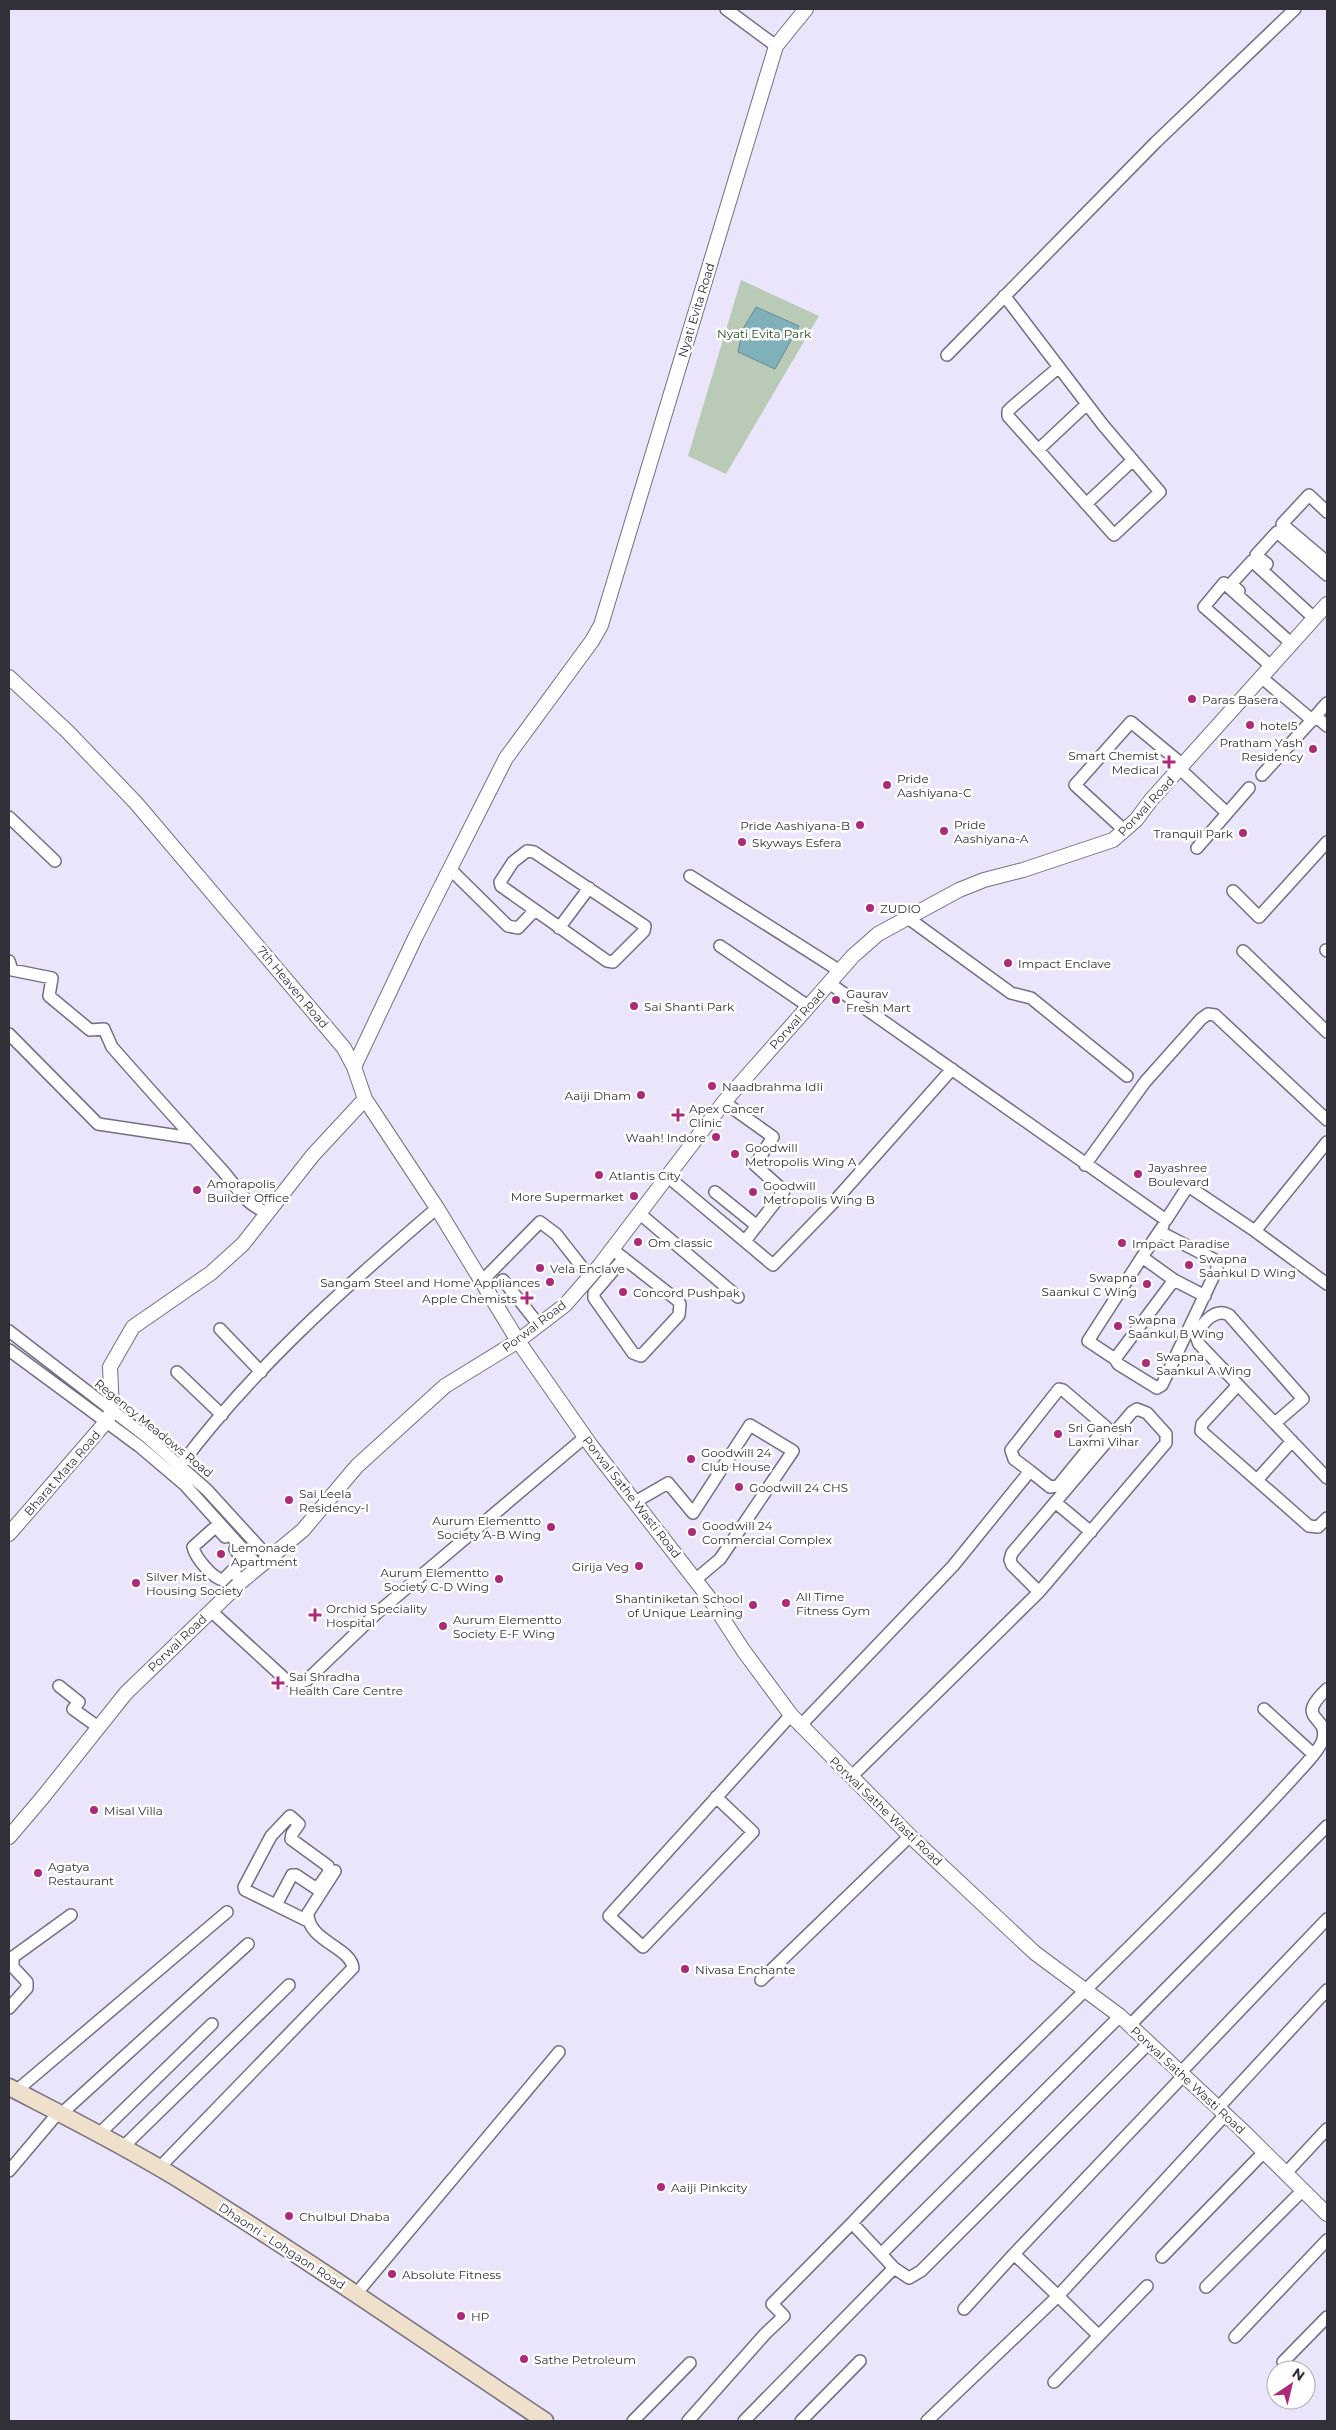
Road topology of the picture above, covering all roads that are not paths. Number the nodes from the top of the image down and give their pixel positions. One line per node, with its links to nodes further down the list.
1 (726, 9): 4 (street)
2 (806, 9): 4 (street)
3 (1295, 9): 5 (street)
4 (776, 46): 32 (street, Nyati Evita Road)
5 (1004, 296): 6 (street); 7 (street)
6 (947, 355)
7 (1059, 367): 8 (street); 9 (street)
8 (1087, 404): 9 (street); 10 (street)
9 (1038, 450): 11 (street)
10 (1133, 460): 11 (street); 11 (street)
11 (1086, 504)
12 (1327, 512): 13 (street)
13 (1327, 562)
14 (1327, 574): 15 (street)
15 (1320, 612): 16 (street, Porwal Road); 16 (street)
16 (1293, 643): 17 (street, Porwal Road); 17 (street)
17 (1272, 667): 19 (street, Porwal Road)
18 (9, 677): 47 (street, 7th Heaven Road)
19 (1262, 678): 21 (street); 23 (street, Porwal Road)
20 (1327, 703): 21 (street)
21 (1312, 720): 22 (street); 24 (street)
22 (1327, 726)
23 (1181, 767): 26 (street); 28 (street, Porwal Road); 28 (street)
24 (1262, 775)
25 (1249, 788): 26 (street)
26 (1226, 814): 30 (street)
27 (9, 817): 31 (street)
28 (1124, 830): 37 (street, Porwal Road)
29 (1327, 842): 35 (street)
30 (1197, 848)
31 (55, 861)
32 (450, 870): 36 (street); 47 (street, Nyati Evita Road)
33 (690, 876): 42 (street)
34 (589, 888): 36 (street); 38 (street); 38 (street)
35 (1233, 891)
36 (535, 910): 38 (street)
37 (908, 918): 42 (street, Porwal Road); 49 (street)
38 (559, 928)
39 (720, 946): 44 (street)
40 (1243, 951): 45 (street)
41 (9, 961): 53 (street)
42 (840, 971): 43 (street, Porwal Road)
43 (829, 983): 44 (street, Porwal Road); 48 (street)
44 (808, 1006): 51 (street, Porwal Road)
45 (1327, 1032)
46 (9, 1034): 53 (street)
47 (354, 1067): 50 (street, 7th Heaven Road)
48 (952, 1069): 55 (street); 65 (street)
49 (1127, 1076)
50 (365, 1099): 58 (street, 7th Heaven Road); 59 (street)
51 (724, 1102): 56 (street, Porwal Road); 62 (street)
52 (1327, 1120): 55 (street)
53 (192, 1138): 59 (street)
54 (1327, 1142): 63 (street)
55 (1085, 1165): 61 (street)
56 (667, 1176): 60 (street, Porwal Road); 65 (street)
57 (715, 1192): 62 (street)
58 (437, 1208): 72 (street, 7th Heaven Road); 83 (street)
59 (268, 1213): 86 (street)
60 (639, 1213): 66 (street, Porwal Road); 74 (street)
61 (1166, 1220): 63 (street); 64 (street)
62 (758, 1226): 65 (street)
63 (1255, 1231): 73 (street)
64 (1160, 1232): 67 (street); 75 (street)
65 (745, 1241)
66 (612, 1249): 68 (street); 69 (street, Porwal Road)
67 (1142, 1257): 71 (street); 81 (street)
68 (624, 1258): 68 (street)
69 (590, 1276): 72 (street); 76 (street, Porwal Road)
70 (503, 1280): 76 (street)
71 (1174, 1280): 75 (street); 81 (street)
72 (482, 1281): 79 (street, 7th Heaven Road)
73 (1327, 1284)
74 (738, 1296)
75 (1205, 1296): 81 (street)
76 (540, 1324): 79 (street, Porwal Road)
77 (220, 1329): 83 (street)
78 (9, 1330): 86 (street, Regency Meadows Road)
79 (518, 1341): 88 (street, Porwal Sathe Wasti Road); 99 (street, Porwal Road)
80 (9, 1350): 86 (street)
81 (1115, 1359)
82 (177, 1372): 85 (street)
83 (261, 1372): 85 (street)
84 (1238, 1385): 87 (street); 87 (street); 93 (street)
85 (222, 1415): 90 (street)
86 (109, 1416): 90 (street, Regency Meadows Road); 98 (street, Bharat Mata Road); 99 (street)
87 (1274, 1423): 89 (street)
88 (585, 1437): 94 (street, Porwal Sathe Wasti Road); 103 (street)
89 (1292, 1441): 92 (street); 93 (street)
90 (180, 1466): 99 (street, Regency Meadows Road)
91 (1030, 1472): 91 (street); 108 (street)
92 (1327, 1478)
93 (1257, 1480): 96 (street)
94 (635, 1502): 101 (street, Porwal Sathe Wasti Road); 101 (street)
95 (1056, 1502): 97 (street); 97 (street); 102 (street)
96 (1327, 1518)
97 (1091, 1532): 102 (street)
98 (9, 1534)
99 (265, 1563): 100 (street, Porwal Road)
100 (237, 1576): 100 (street); 103 (street, Porwal Road)
101 (696, 1580): 107 (street, Porwal Sathe Wasti Road)
102 (1039, 1592): 111 (street)
103 (211, 1611): 109 (street, Porwal Road)
104 (58, 1686): 109 (street)
105 (1327, 1689): 110 (street)
106 (1264, 1709): 110 (street)
107 (791, 1715): 108 (street, Porwal Sathe Wasti Road); 112 (street)
108 (800, 1726): 111 (street, Porwal Sathe Wasti Road)
109 (98, 1727): 115 (street, Porwal Road)
110 (1313, 1754): 125 (street)
111 (851, 1777): 114 (street, Porwal Sathe Wasti Road)
112 (716, 1798): 112 (street)
113 (1327, 1826): 128 (street)
114 (910, 1836): 123 (street); 125 (street, Porwal Sathe Wasti Road)
115 (9, 1837)
116 (335, 1871): 121 (street)
117 (276, 1905): 117 (street); 121 (street)
118 (227, 1912): 133 (street)
119 (71, 1915): 127 (street)
120 (1327, 1919): 132 (street)
121 (308, 1921): 140 (street)
122 (248, 1944): 135 (street)
123 (761, 1980)
124 (290, 1985): 138 (street)
125 (1085, 1990): 128 (street, Porwal Sathe Wasti Road); 145 (street)
126 (1327, 1990): 134 (street)
127 (9, 2008)
128 (1125, 2021): 130 (street, Porwal Sathe Wasti Road); 147 (street)
129 (212, 2024): 137 (street)
130 (1149, 2043): 132 (street, Porwal Sathe Wasti Road); 150 (street)
131 (559, 2052): 153 (street)
132 (1183, 2074): 134 (street, Porwal Sathe Wasti Road); 148 (street)
133 (12, 2089): 135 (main road, Dhaonri - Lohgaon Road)
134 (1222, 2111): 139 (street, Porwal Sathe Wasti Road); 154 (street)
135 (59, 2113): 137 (main road, Dhaonri - Lohgaon Road); 141 (street)
136 (1327, 2129): 142 (street)
137 (99, 2134): 138 (main road, Dhaonri - Lohgaon Road)
138 (123, 2147): 140 (main road, Dhaonri - Lohgaon Road)
139 (1264, 2152): 142 (street, Porwal Sathe Wasti Road); 149 (street)
140 (159, 2168): 153 (main road, Dhaonri - Lohgaon Road)
141 (9, 2171)
142 (1286, 2173): 143 (street, Porwal Sathe Wasti Road)
143 (1303, 2190): 144 (street, Porwal Sathe Wasti Road); 152 (street)
144 (1327, 2214)
145 (852, 2223): 147 (street); 165 (street)
146 (1327, 2240): 158 (street)
147 (881, 2254): 150 (street)
148 (1014, 2254): 154 (street); 155 (street)
149 (1162, 2257)
150 (894, 2268): 166 (street)
151 (1146, 2286): 157 (street)
152 (1206, 2287)
153 (356, 2294): 163 (main road, Dhaonri - Lohgaon Road)
154 (1058, 2296): 157 (street); 168 (street)
155 (964, 2309)
156 (1327, 2317): 159 (street)
157 (1098, 2335): 162 (street)
158 (1235, 2337)
159 (1285, 2360)
160 (860, 2361): 167 (street)
161 (690, 2363): 164 (street)
162 (1054, 2382)
163 (545, 2421)
164 (633, 2421)
165 (688, 2421)
166 (744, 2421)
167 (801, 2421)
168 (928, 2421)

